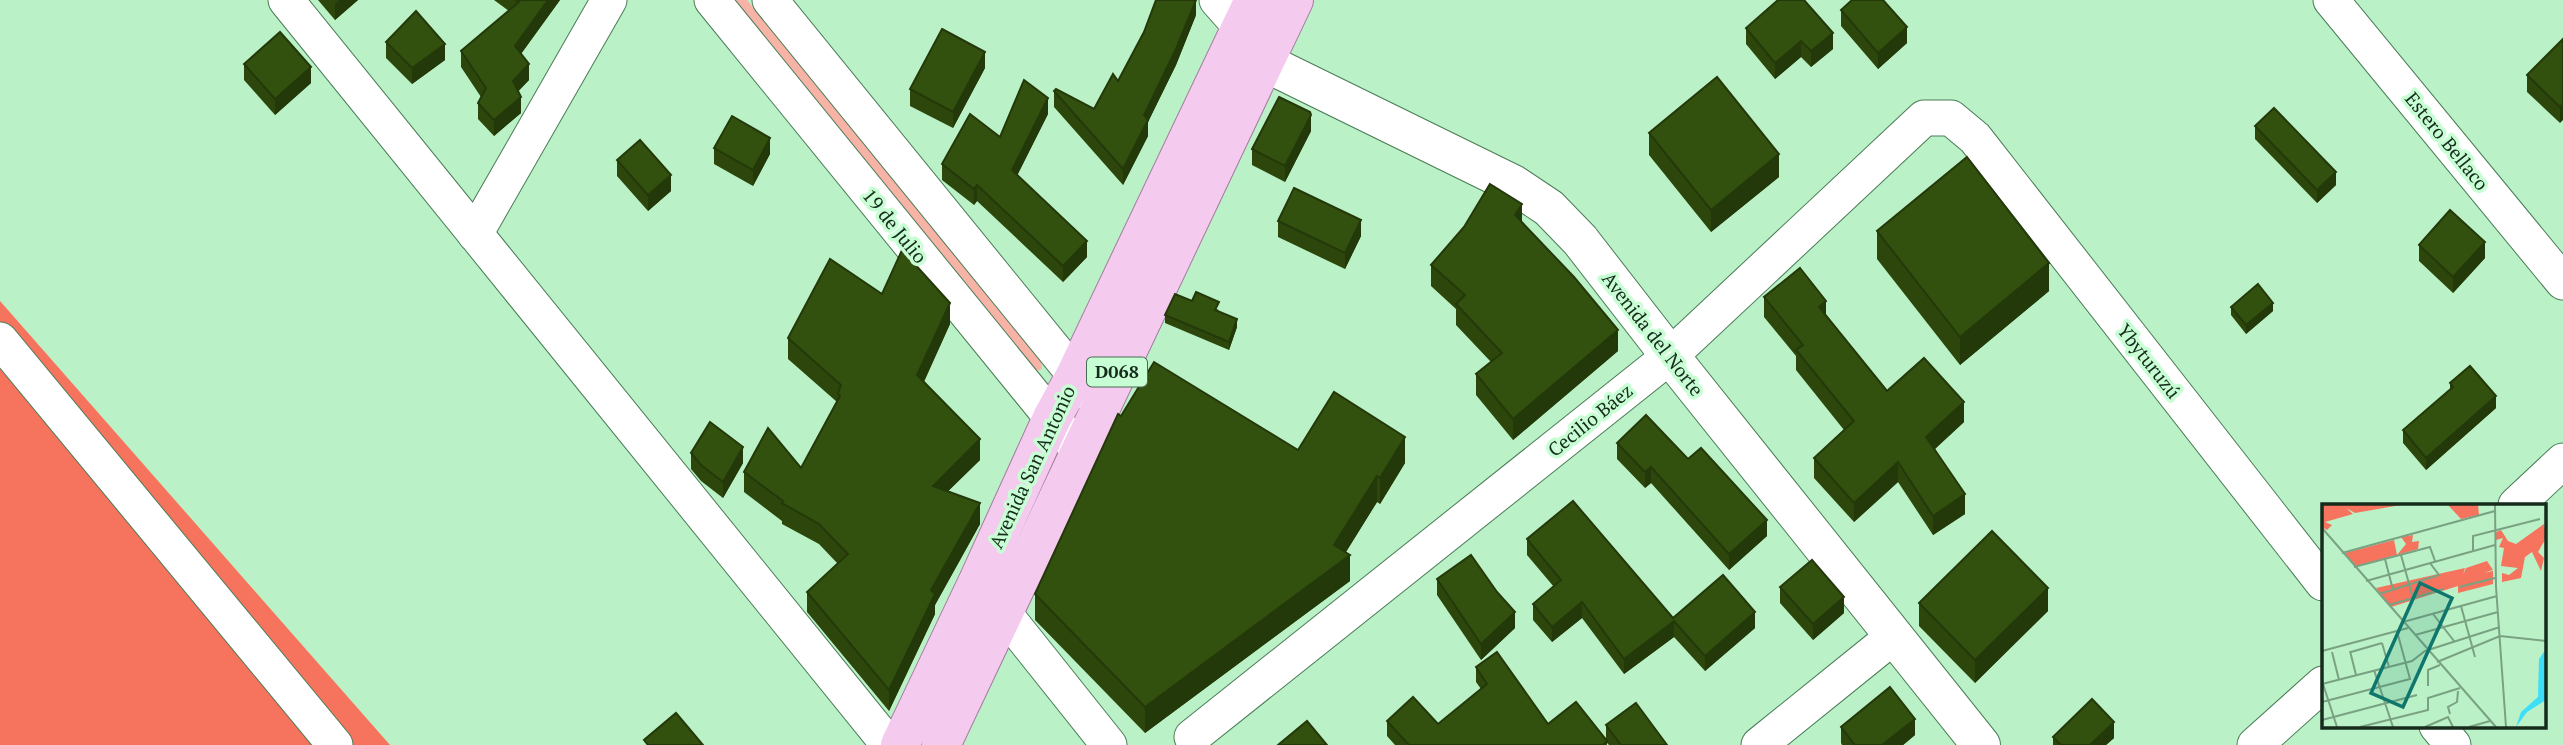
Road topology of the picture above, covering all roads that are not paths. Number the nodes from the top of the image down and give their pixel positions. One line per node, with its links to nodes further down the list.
1 (286, 0): 10 (street)
2 (609, 0): 10 (street)
3 (712, 0): 16 (street, 19 de Julio)
4 (770, 0): 14 (street)
5 (1294, 0): 8 (main road, Avenida San Antonio / D068)
6 (2331, 0): 11 (street, Estero Bellaco)
7 (1238, 9): 8 (street); 14 (main road, Avenida San Antonio / D068)
8 (1264, 62): 13 (street, Avenida del Norte); 15 (main road, Avenida San Antonio / D068)
9 (1975, 138): 13 (street, Cecilio Báez); 21 (street, Ybyturuzú)
10 (475, 234): 28 (street)
11 (2563, 282)
12 (0, 340): 27 (street)
13 (1670, 356): 23 (street, Avenida del Norte); 26 (street, Cecilio Báez)
14 (1075, 376): 15 (street); 16 (main road, Avenida San Antonio / D068)
15 (1101, 407): 17 (main road, Avenida San Antonio / D068)
16 (1052, 418): 17 (street, 19 de Julio); 20 (main road, Avenida San Antonio / D068)
17 (1079, 451): 22 (main road, Avenida San Antonio / D068)
18 (2563, 461): 19 (street)
19 (2517, 504)
20 (978, 581): 22 (street); 29 (main road, Avenida San Antonio / D068)
21 (2322, 582)
22 (1004, 614): 30 (main road, Avenida San Antonio / D068); 31 (street)
23 (1894, 636): 32 (street); 33 (street, Avenida del Norte)
24 (2322, 685): 34 (street)
25 (2439, 728): 35 (street)
26 (1192, 737)
27 (335, 745)
28 (889, 745)
29 (900, 745)
30 (941, 745)
31 (1109, 745)
32 (1759, 745)
33 (1982, 745)
34 (2255, 745)
35 (2453, 745)

